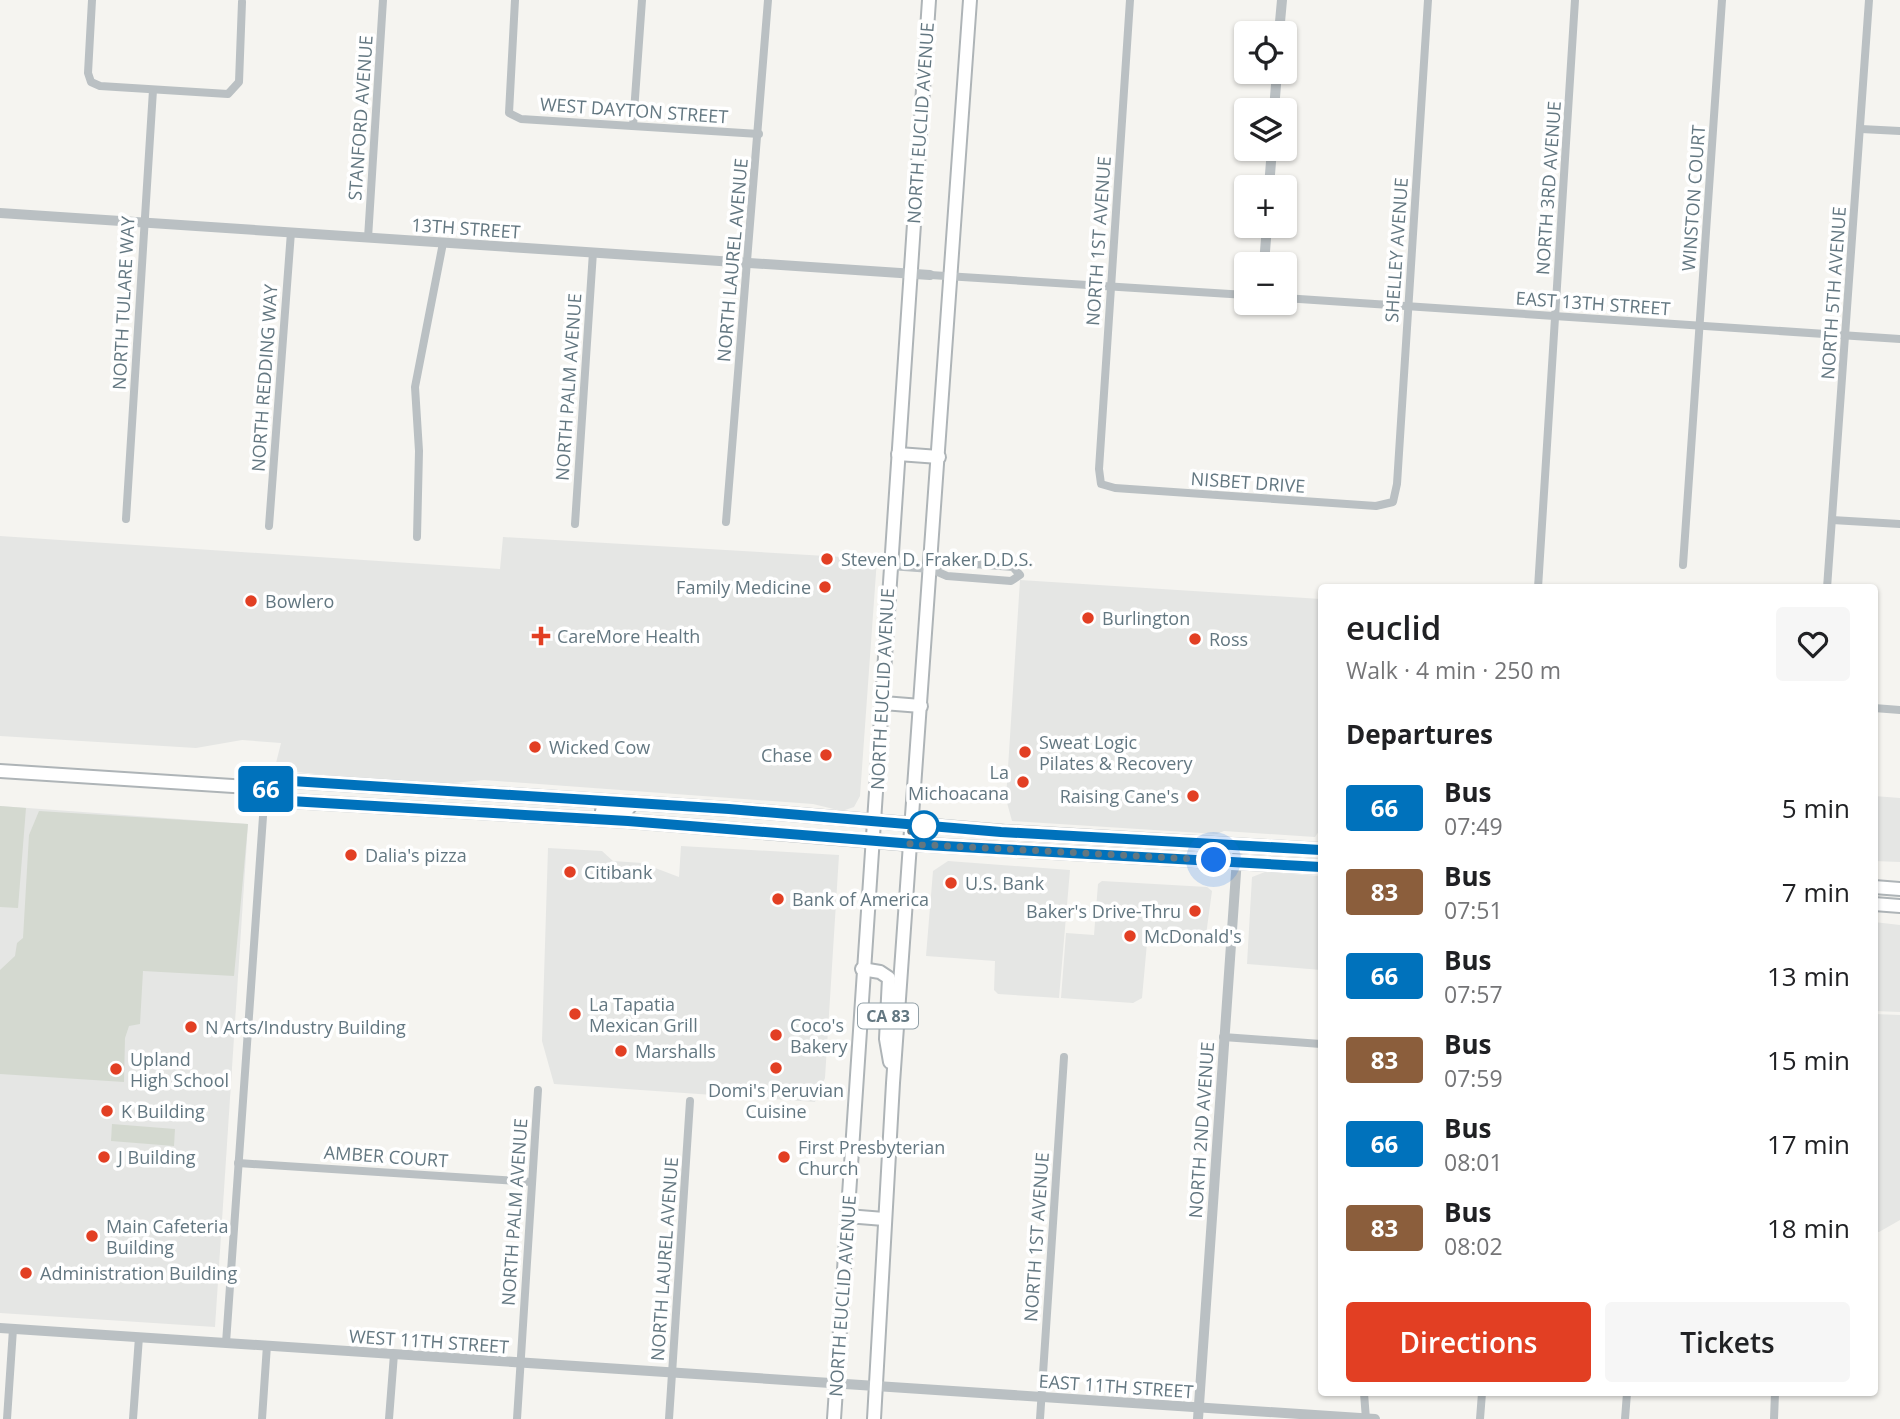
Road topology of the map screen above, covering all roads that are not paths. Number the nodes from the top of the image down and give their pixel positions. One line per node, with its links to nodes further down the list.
1 (92, 0): 16 (street)
2 (383, 0): 24 (street, STANFORD AVENUE)
3 (515, 0): 17 (street, WEST DAYTON STREET)
4 (642, 0): 17 (street)
5 (768, 0): 20 (street, NORTH LAUREL AVENUE)
6 (929, 0): 28 (main road, NORTH EUCLID AVENUE)
7 (970, 0): 30 (main road, NORTH EUCLID AVENUE)
8 (1130, 0): 31 (street, NORTH 1ST AVENUE)
9 (1282, 0): 15 (street)
10 (1428, 0): 34 (street, SHELLEY AVENUE)
11 (1575, 0): 35 (street, NORTH 3RD AVENUE)
12 (1722, 0): 36 (street, WINSTON COURT)
13 (1869, 0): 18 (street, NORTH 5TH AVENUE)
14 (242, 2): 16 (street)
15 (1280, 21)
16 (153, 90): 22 (street, NORTH TULARE WAY)
17 (633, 125): 20 (street, WEST DAYTON STREET)
18 (1861, 128): 19 (street); 37 (street, NORTH 5TH AVENUE)
19 (1900, 131)
20 (759, 134): 27 (street, NORTH LAUREL AVENUE)
21 (0, 213): 22 (street, 13TH STREET)
22 (144, 222): 23 (street, 13TH STREET); 43 (street, NORTH TULARE WAY)
23 (291, 232): 24 (street, 13TH STREET); 48 (street, NORTH REDDING WAY)
24 (368, 237): 25 (street, 13TH STREET)
25 (443, 243): 26 (street, 13TH STREET); 49 (street)
26 (593, 252): 27 (street, 13TH STREET); 46 (street, NORTH PALM AVENUE)
27 (746, 262): 28 (street, 13TH STREET); 45 (street, NORTH LAUREL AVENUE)
28 (910, 273): 29 (street, 13TH STREET); 39 (main road, NORTH EUCLID AVENUE)
29 (930, 275): 30 (street)
30 (951, 276): 31 (street); 40 (main road, NORTH EUCLID AVENUE)
31 (1111, 286): 32 (street); 41 (street, NORTH 1ST AVENUE)
32 (1234, 294)
33 (1297, 299): 34 (street, EAST 13TH STREET)
34 (1408, 306): 35 (street, EAST 13TH STREET); 42 (street, SHELLEY AVENUE)
35 (1555, 316): 36 (street, EAST 13TH STREET); 53 (street, NORTH 3RD AVENUE)
36 (1699, 326): 37 (street, EAST 13TH STREET); 50 (street, WINSTON COURT)
37 (1845, 336): 38 (street, EAST 13TH STREET); 44 (street, NORTH 5TH AVENUE)
38 (1900, 339)
39 (898, 454): 40 (main road); 51 (main road, NORTH EUCLID AVENUE)
40 (939, 457): 52 (main road, NORTH EUCLID AVENUE)
41 (1101, 484): 42 (street, NISBET DRIVE)
42 (1393, 502)
43 (126, 519)
44 (1832, 520): 47 (street); 54 (street, NORTH 5TH AVENUE)
45 (726, 522)
46 (575, 524)
47 (1900, 524)
48 (269, 526)
49 (417, 537)
50 (1683, 565)
51 (890, 566): 52 (street); 55 (main road, NORTH EUCLID AVENUE)
52 (932, 569): 52 (street); 56 (main road, NORTH EUCLID AVENUE)
53 (1538, 584)
54 (1827, 584)
55 (883, 703): 56 (main road); 63 (main road, NORTH EUCLID AVENUE)
56 (920, 706): 64 (main road, NORTH EUCLID AVENUE)
57 (1878, 708): 58 (street)
58 (1900, 710)
59 (0, 771): 60 (main road)
60 (265, 788): 61 (main road); 62 (main road); 82 (street)
61 (633, 803): 62 (main road); 63 (main road)
62 (537, 815): 65 (main road)
63 (874, 820): 64 (main road); 65 (main road, NORTH EUCLID AVENUE)
64 (911, 825): 66 (main road, NORTH EUCLID AVENUE); 67 (main road)
65 (873, 840): 66 (main road); 75 (main road, NORTH EUCLID AVENUE)
66 (910, 844): 69 (main road); 79 (main road, NORTH EUCLID AVENUE)
67 (1238, 844): 68 (main road); 69 (street, NORTH 2ND AVENUE)
68 (1318, 850)
69 (1236, 862): 70 (main road); 76 (street, NORTH 2ND AVENUE)
70 (1318, 866)
71 (1878, 887): 72 (main road)
72 (1900, 889)
73 (1878, 904): 74 (main road)
74 (1900, 906)
75 (862, 969): 79 (main road, CA 83); 84 (main road, NORTH EUCLID AVENUE)
76 (1223, 1037): 77 (street); 102 (street, NORTH 2ND AVENUE)
77 (1318, 1044)
78 (1064, 1057): 101 (street, NORTH 1ST AVENUE)
79 (893, 1083): 85 (main road, NORTH EUCLID AVENUE)
80 (538, 1090): 83 (street, NORTH PALM AVENUE)
81 (690, 1101): 93 (street, NORTH LAUREL AVENUE)
82 (238, 1163): 83 (street, AMBER COURT); 89 (street)
83 (532, 1182): 92 (street, NORTH PALM AVENUE)
84 (847, 1216): 85 (main road); 94 (main road, NORTH EUCLID AVENUE)
85 (884, 1219): 96 (main road, NORTH EUCLID AVENUE)
86 (0, 1328): 87 (street, WEST 11TH STREET)
87 (13, 1329): 88 (street, WEST 11TH STREET); 103 (street)
88 (139, 1337): 89 (street, WEST 11TH STREET); 104 (street)
89 (226, 1343): 90 (street, WEST 11TH STREET)
90 (267, 1345): 91 (street, WEST 11TH STREET); 105 (street)
91 (394, 1354): 92 (street, WEST 11TH STREET); 106 (street)
92 (520, 1363): 93 (street, WEST 11TH STREET); 107 (street, NORTH PALM AVENUE)
93 (672, 1373): 94 (street, WEST 11TH STREET); 108 (street, NORTH LAUREL AVENUE)
94 (836, 1384): 95 (street, WEST 11TH STREET); 109 (main road, NORTH EUCLID AVENUE)
95 (856, 1385): 96 (street, EAST 11TH STREET)
96 (876, 1386): 101 (street, EAST 11TH STREET); 110 (main road, NORTH EUCLID AVENUE)
97 (1364, 1396): 113 (street)
98 (1482, 1396): 115 (street)
99 (1627, 1396): 116 (street)
100 (1775, 1396): 117 (street)
101 (1041, 1397): 102 (street, EAST 11TH STREET); 111 (street, NORTH 1ST AVENUE)
102 (1199, 1407): 112 (street, NORTH 2ND AVENUE); 113 (street, EAST 11TH STREET)
103 (6, 1419)
104 (133, 1419)
105 (262, 1419)
106 (389, 1419)
107 (517, 1419)
108 (669, 1419)
109 (834, 1419)
110 (874, 1419)
111 (1040, 1419)
112 (1198, 1419)
113 (1366, 1419): 114 (street, EAST 11TH STREET)
114 (1375, 1419)
115 (1480, 1419)
116 (1625, 1419)
117 (1774, 1419)

